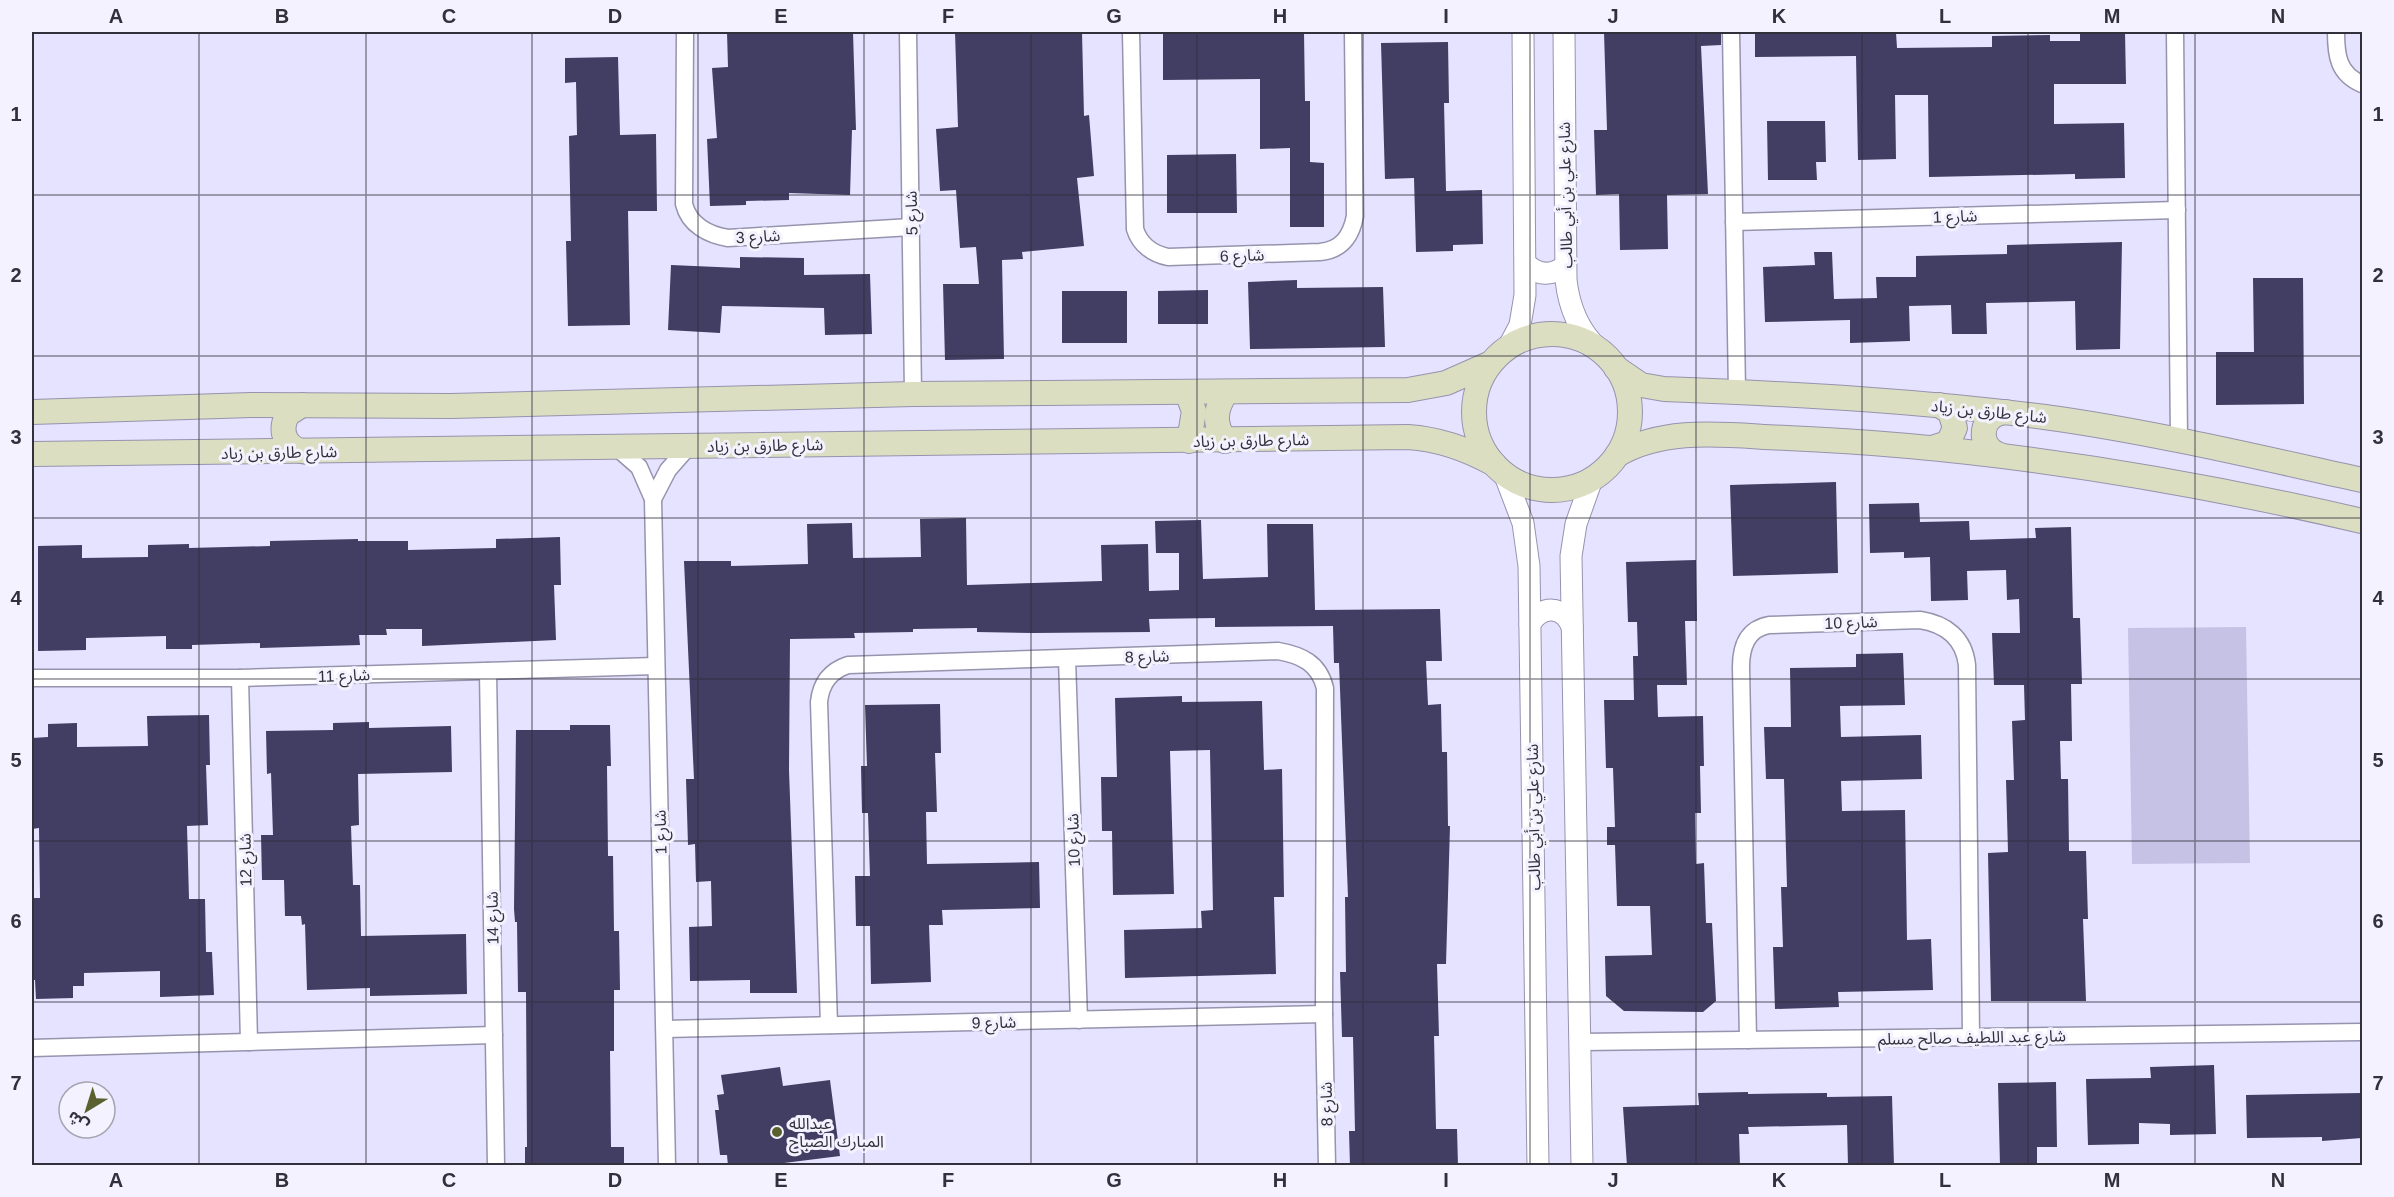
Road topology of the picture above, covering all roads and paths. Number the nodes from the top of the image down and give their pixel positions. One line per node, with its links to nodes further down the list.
1 (685, 32): 13 (street, شارع 3)
2 (908, 32): 13 (street, شارع 5)
3 (1131, 32): 4 (street, شارع 6)
4 (1353, 32)
5 (1523, 32): 14 (street)
6 (1564, 32): 15 (street, شارع علي بن أبي طالب)
7 (1731, 32): 12 (street)
8 (2175, 32): 11 (street)
9 (2336, 32): 10 (street)
10 (2362, 84)
11 (2177, 210): 12 (street, شارع 1); 30 (street)
12 (1734, 222): 20 (street)
13 (911, 227): 23 (street, شارع 5)
14 (1526, 264): 15 (street); 16 (street)
15 (1565, 266): 17 (street, شارع علي بن أبي طالب)
16 (1509, 346): 17 (main road); 18 (main road)
17 (1598, 350): 19 (main road)
18 (1490, 364): 22 (main road); 38 (main road)
19 (1616, 368): 20 (main road, شارع طارق بن زياد); 36 (main road)
20 (1737, 392): 25 (main road, شارع طارق بن زياد)
21 (1187, 393): 22 (main road); 23 (main road); 28 (main road)
22 (1226, 393): 29 (main road)
23 (913, 394): 24 (main road)
24 (302, 405): 26 (main road); 34 (main road)
25 (1939, 405): 27 (main road, شارع طارق بن زياد); 33 (main road)
26 (32, 412)
27 (2006, 412): 30 (main road, شارع طارق بن زياد); 37 (main road)
28 (1189, 441): 29 (main road, شارع طارق بن زياد); 32 (main road, شارع طارق بن زياد)
29 (1226, 441): 38 (main road, شارع طارق بن زياد)
30 (2179, 441): 40 (main road, شارع طارق بن زياد)
31 (613, 445): 32 (main road, شارع طارق بن زياد); 34 (main road, شارع طارق بن زياد); 41 (street, شارع 1)
32 (689, 446): 41 (street, شارع 1)
33 (1932, 448): 36 (main road); 37 (main road)
34 (309, 452): 35 (main road, شارع طارق بن زياد)
35 (32, 454)
36 (1617, 455): 39 (main road)
37 (2000, 455): 42 (main road)
38 (1499, 469): 39 (main road); 43 (street, شارع علي بن أبي طالب)
39 (1592, 479): 44 (street)
40 (2362, 480)
41 (653, 499): 46 (street, شارع 1)
42 (2362, 521)
43 (1530, 624): 44 (street); 64 (street, شارع علي بن أبي طالب)
44 (1572, 627): 59 (street)
45 (1067, 659): 50 (street, شارع 8); 51 (street, شارع 10); 52 (street, شارع 8)
46 (656, 666): 47 (street, شارع 11); 53 (street, شارع 1)
47 (488, 670): 49 (street, شارع 11); 55 (street, شارع 14)
48 (32, 678): 49 (street, شارع 11)
49 (240, 678): 58 (street, شارع 12)
50 (1324, 1014): 51 (street, شارع 9); 63 (street, شارع 8)
51 (1079, 1020): 52 (street, شارع 9)
52 (829, 1025): 53 (street, شارع 9)
53 (665, 1029): 62 (street, شارع 1)
54 (2362, 1032): 56 (street, شارع عبد اللطيف صالح مسلم)
55 (494, 1035): 58 (street); 61 (street, شارع 14)
56 (1971, 1037): 57 (street, شارع عبد اللطيف صالح مسلم); 57 (street, شارع 10)
57 (1748, 1040): 59 (street, شارع عبد اللطيف صالح مسلم)
58 (249, 1042): 60 (street)
59 (1581, 1042): 65 (street)
60 (32, 1048)
61 (496, 1166)
62 (667, 1166)
63 (1327, 1166)
64 (1538, 1166)
65 (1582, 1166)

